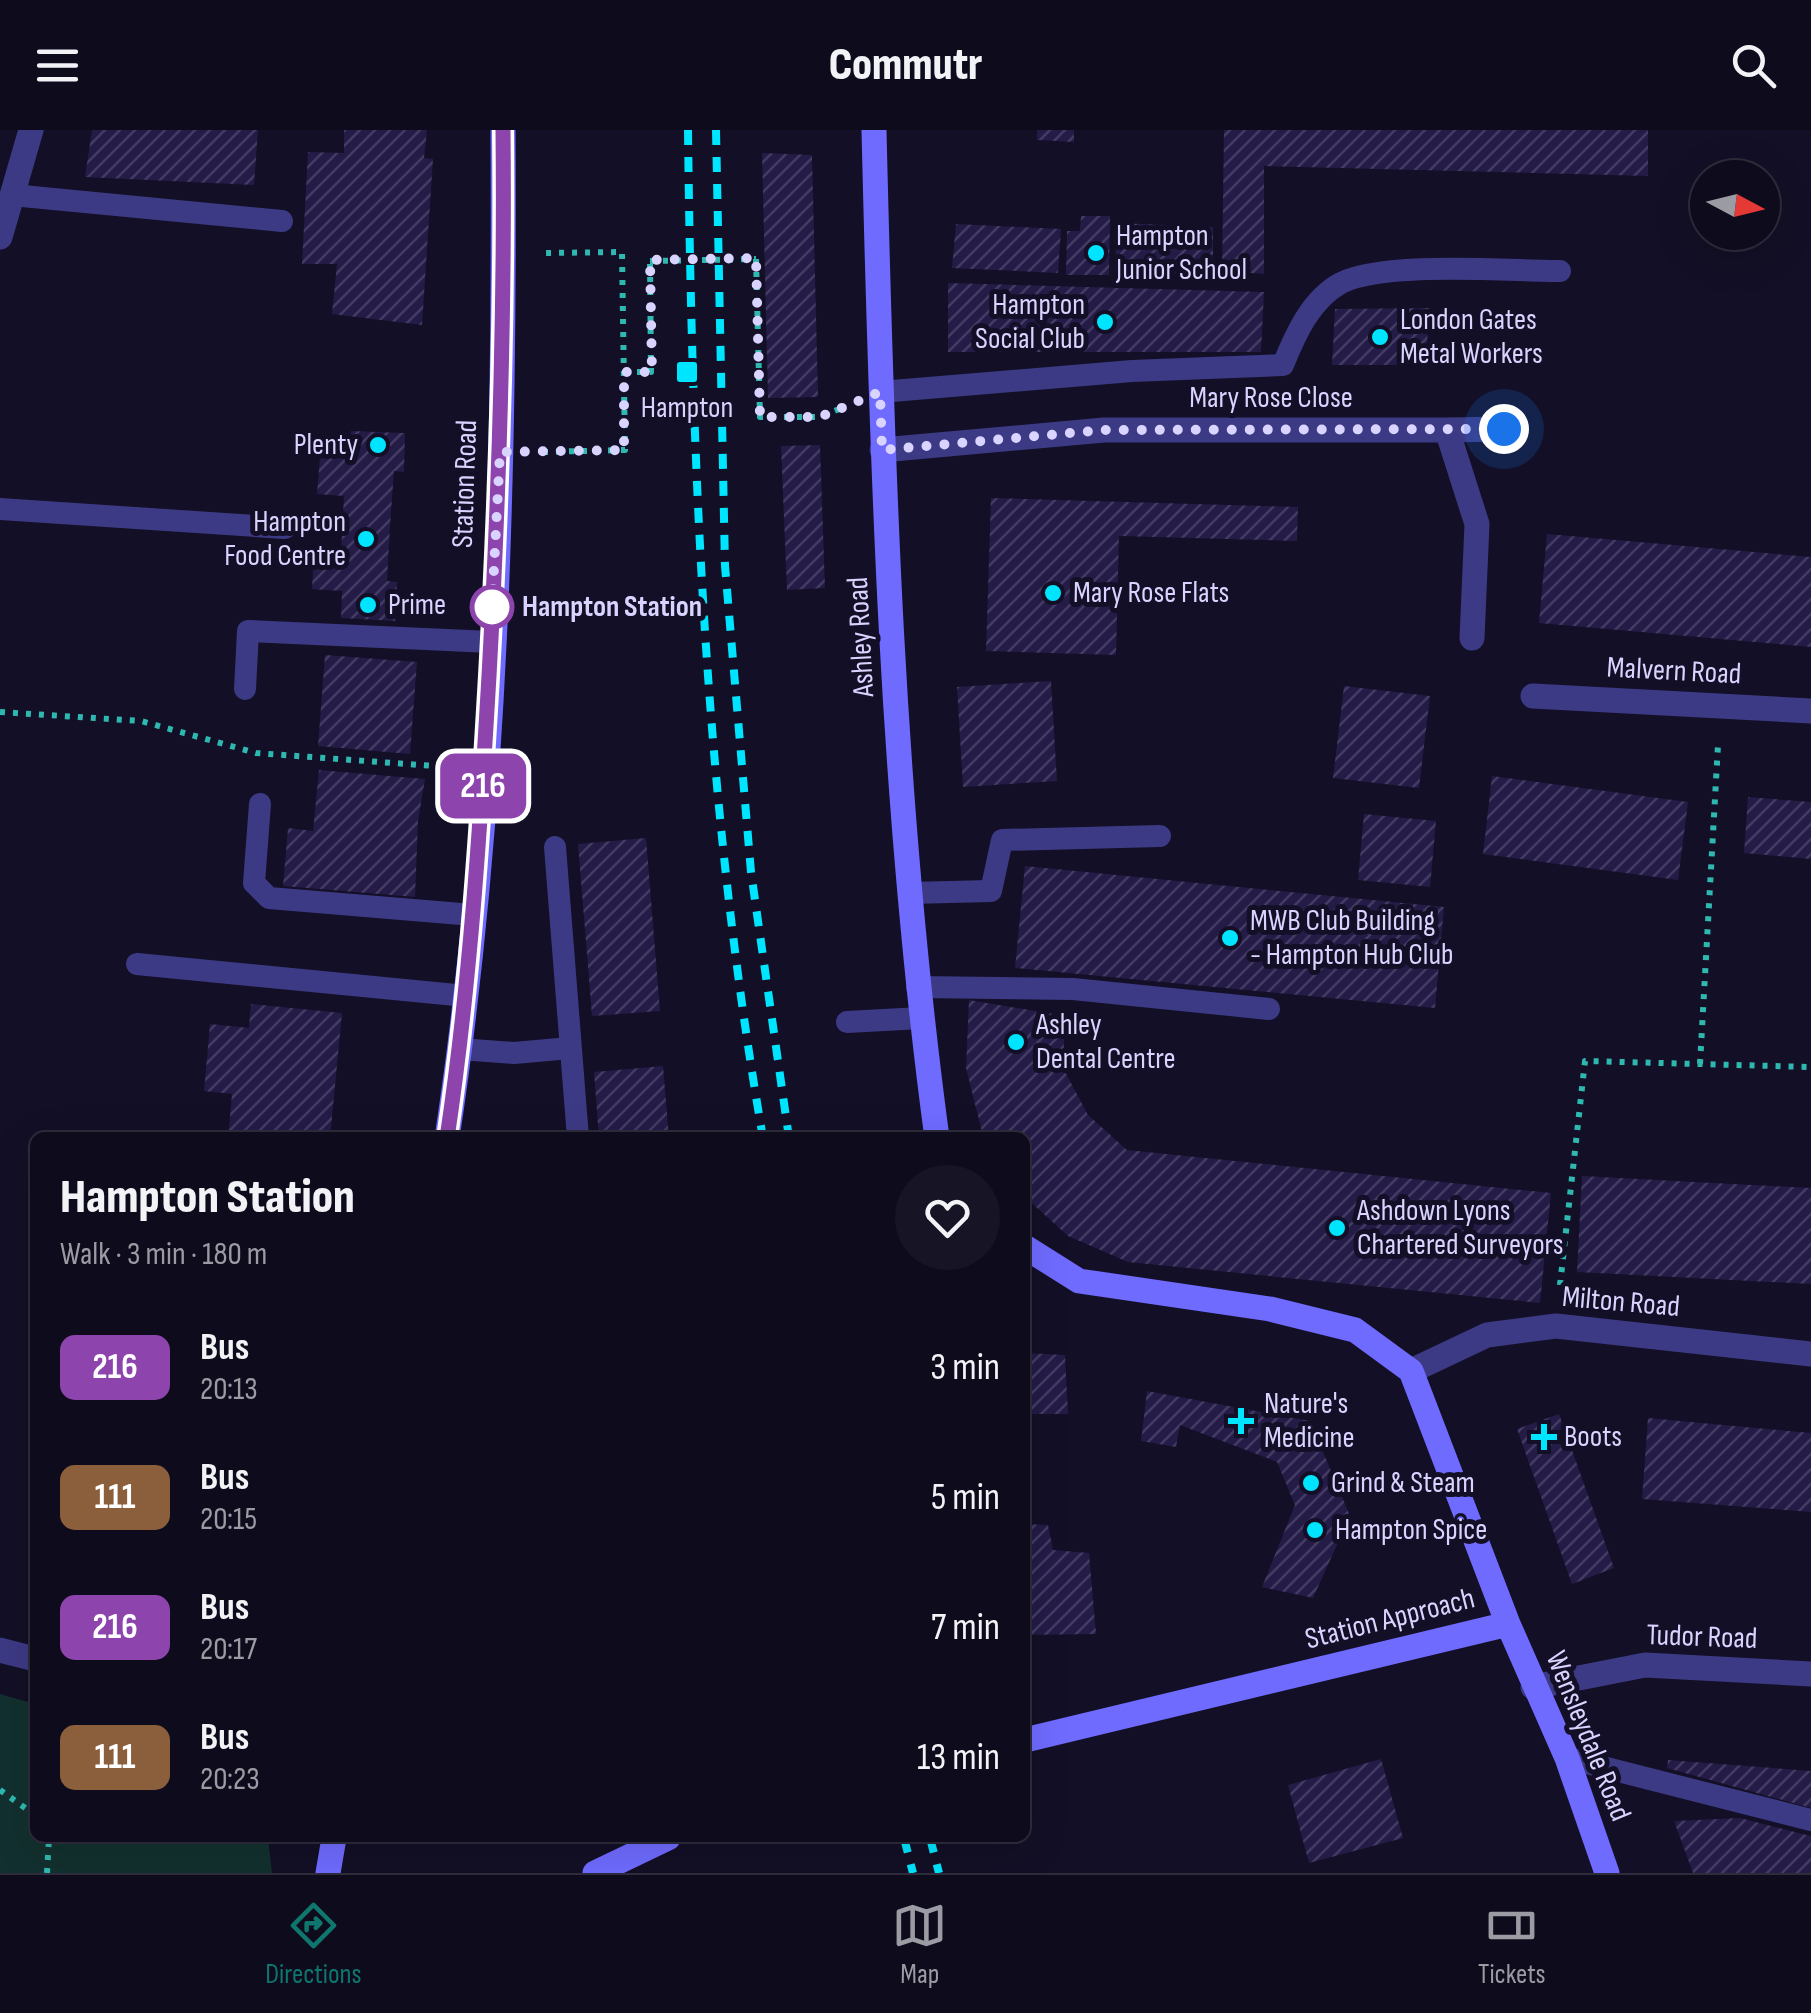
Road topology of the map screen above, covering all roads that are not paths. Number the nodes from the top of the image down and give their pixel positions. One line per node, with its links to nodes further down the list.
1 (31, 130): 4 (street)
2 (503, 130): 15 (street, Station Road)
3 (874, 130): 8 (street, Ashley Road)
4 (12, 196): 5 (lane); 6 (street)
5 (282, 221)
6 (0, 237)
7 (1560, 271): 8 (lane)
8 (880, 392): 11 (street, Ashley Road)
9 (1504, 429): 10 (street, Mary Rose Close)
10 (1448, 430): 11 (street, Mary Rose Close); 14 (street)
11 (882, 450): 22 (street, Ashley Road)
12 (0, 508): 13 (lane)
13 (286, 528)
14 (1472, 638)
15 (491, 642): 16 (lane); 23 (street, Station Road)
16 (244, 689)
17 (1533, 696): 18 (street, Malvern Road)
18 (1811, 711)
19 (260, 804): 23 (lane)
20 (1160, 836): 22 (lane)
21 (555, 848): 31 (lane)
22 (908, 893): 25 (street, Ashley Road)
23 (473, 915): 26 (street, Station Road)
24 (137, 964): 26 (lane)
25 (917, 987): 27 (lane); 28 (street, Ashley Road)
26 (466, 996): 30 (street, Station Road)
27 (1269, 1010)
28 (921, 1018): 29 (lane); 34 (street, Ashley Road)
29 (847, 1022)
30 (460, 1048): 31 (lane); 32 (street, Station Road)
31 (570, 1048): 33 (lane)
32 (447, 1132)
33 (577, 1132)
34 (936, 1132)
35 (1030, 1250): 37 (street)
36 (1811, 1354): 37 (street, Milton Road)
37 (1410, 1371): 38 (street, Station Approach)
38 (1508, 1624): 42 (street, Wensleydale Road); 43 (street, Station Approach)
39 (0, 1650): 40 (street)
40 (30, 1658)
41 (1811, 1674): 42 (street, Tudor Road)
42 (1533, 1687): 44 (street, Wensleydale Road)
43 (1030, 1739)
44 (1567, 1758): 45 (lane); 50 (street, Wensleydale Road)
45 (1811, 1820)
46 (333, 1842): 48 (street)
47 (660, 1842): 49 (street)
48 (328, 1873)
49 (595, 1873)
50 (1608, 1873)

